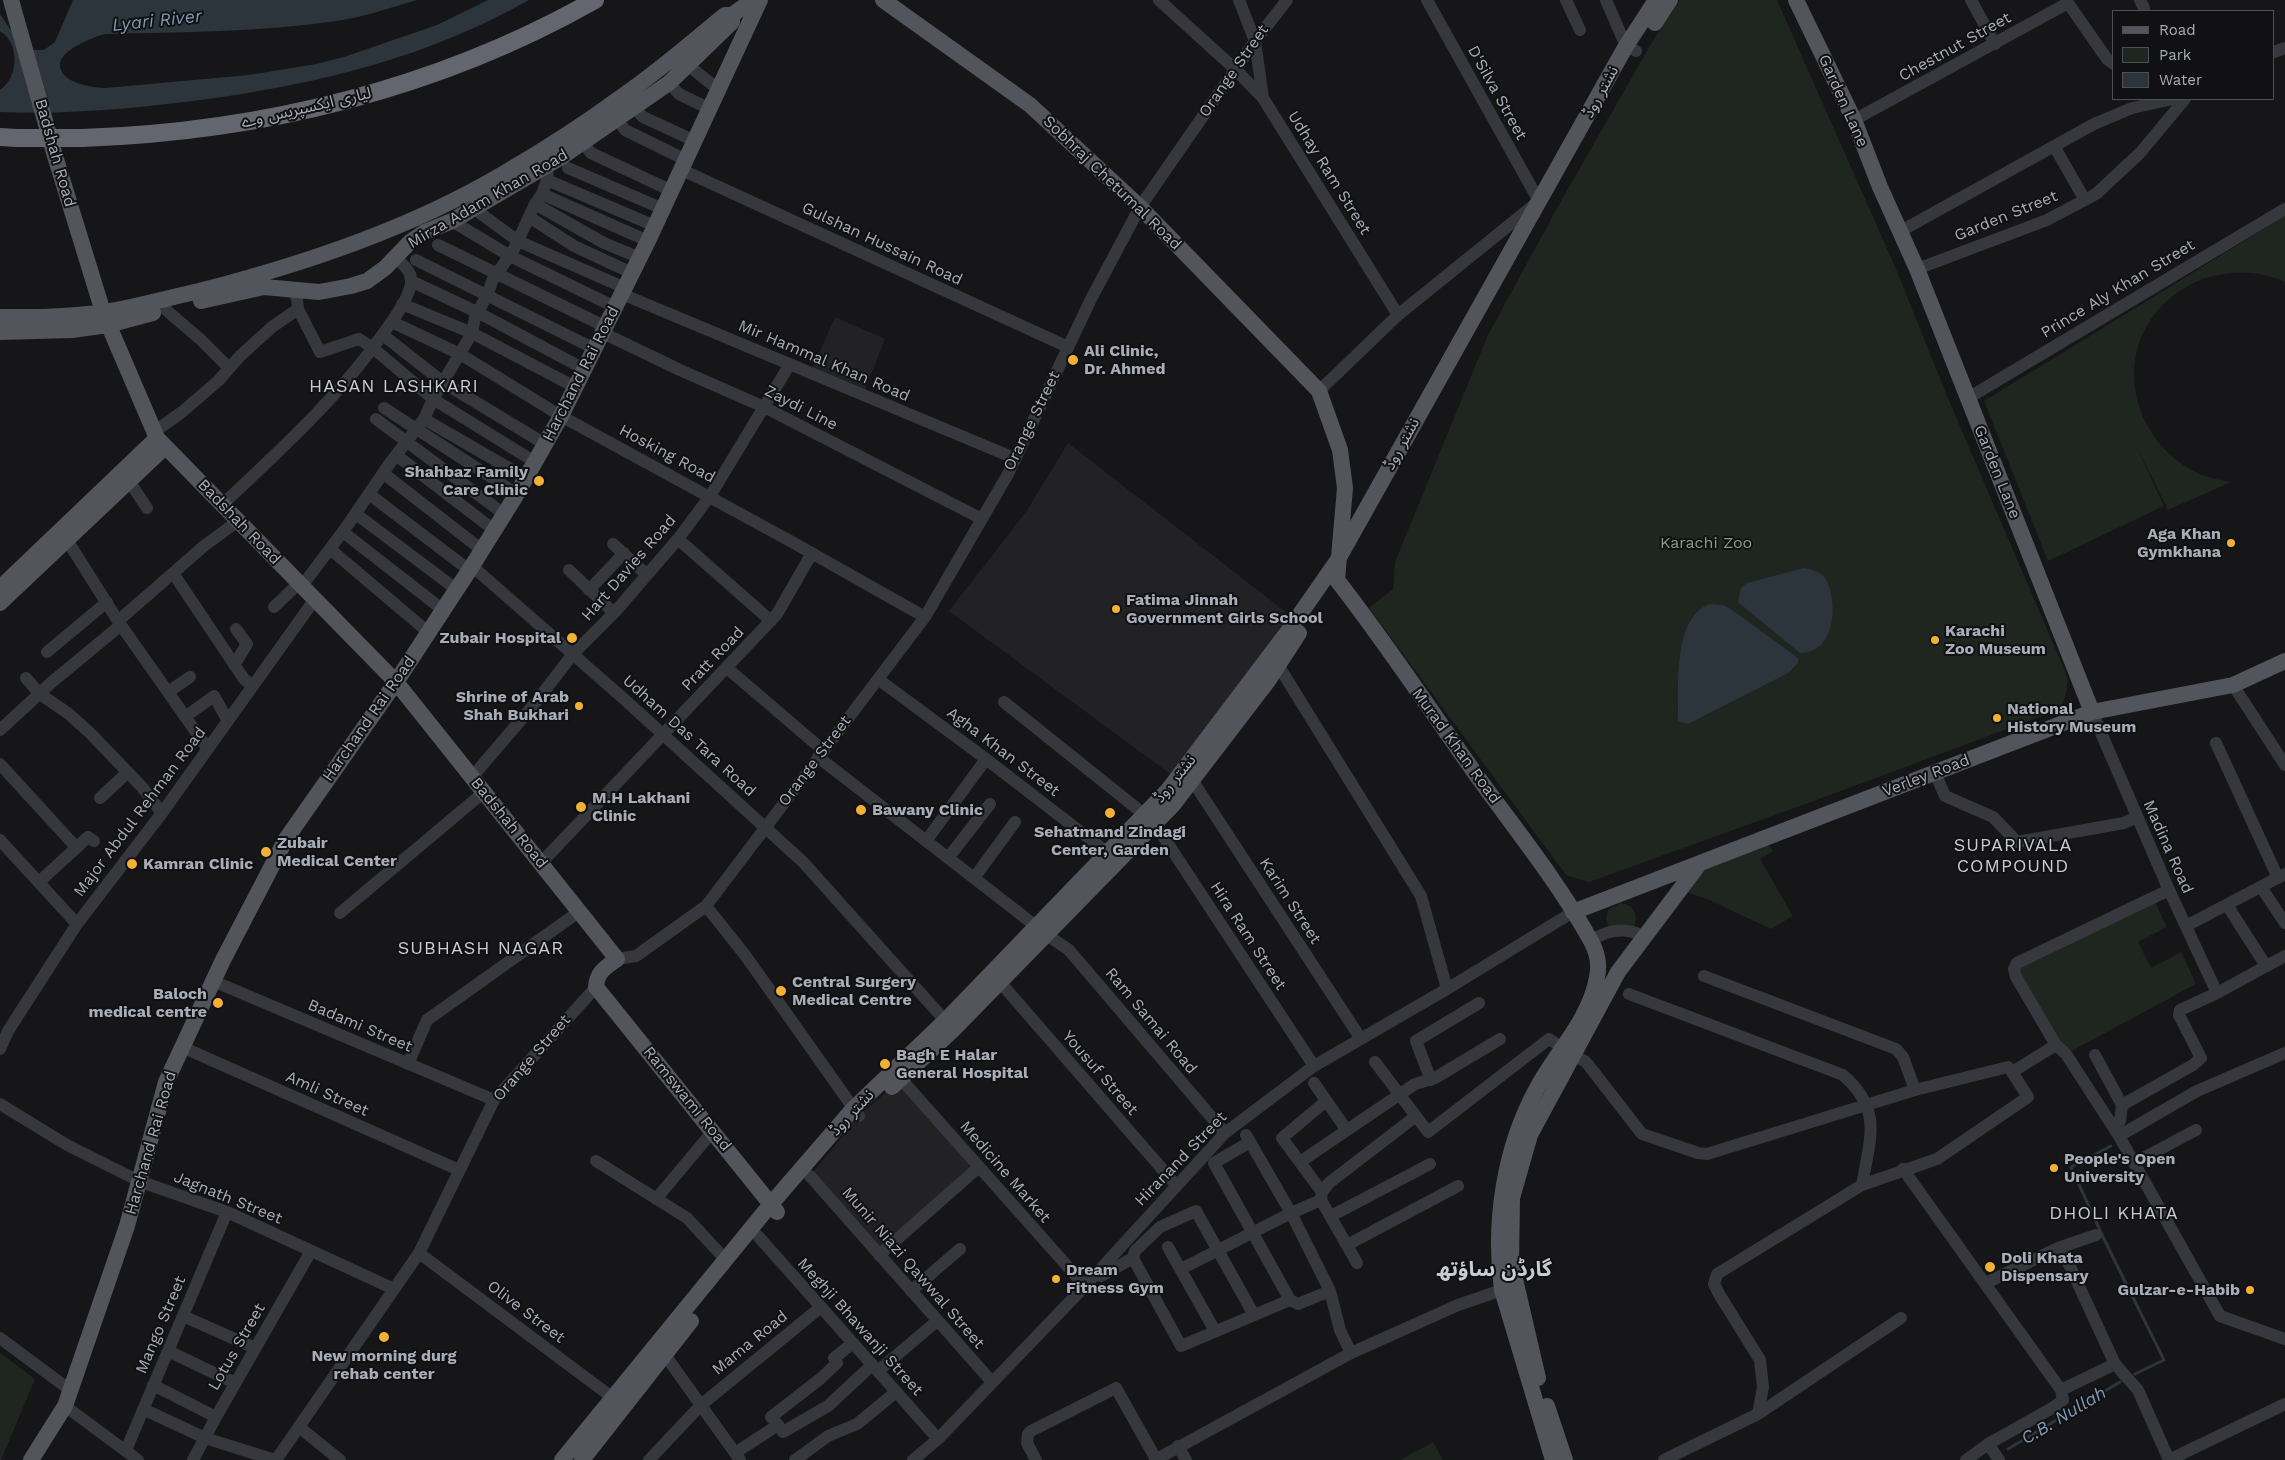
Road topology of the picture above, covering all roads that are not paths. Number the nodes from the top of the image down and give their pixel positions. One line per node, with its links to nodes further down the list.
1 (11, 0): 72 (main road, Badshah Road)
2 (594, 0): 34 (highway, لیاری ایکسپریس وے, bridge)
3 (754, 0): 17 (main road, Mirza Adam Khan Road)
4 (760, 0): 26 (main road, Harchand Rai Road)
5 (883, 0): 45 (main road, Sobhraj Chetumal Road)
6 (1159, 0): 24 (street)
7 (1239, 0): 19 (street, Udhay Ram Street)
8 (1427, 0): 44 (street, D'Silva Street)
9 (1566, 0): 18 (street)
10 (1606, 0): 21 (street)
11 (1656, 0): 21 (main road, نشتر روڈ)
12 (1670, 0): 21 (main road, نشتر روڈ)
13 (1796, 0): 33 (main road, Garden Lane)
14 (1284, 1): 19 (street, Orange Street)
15 (1976, 2): 20 (street)
16 (2067, 2): 20 (street, Chestnut Street); 22 (street)
17 (732, 15): 23 (main road, Mirza Adam Khan Road); 72 (main road, Mirza Adam Khan Road)
18 (1580, 30)
19 (1255, 41): 24 (street, Orange Street); 27 (street, Udhay Ram Street)
20 (1995, 44): 33 (street, Chestnut Street)
21 (1631, 48): 44 (main road, نشتر روڈ); 128 (main road, نشتر روڈ)
22 (2112, 62)
23 (689, 66): 25 (main road, Mirza Adam Khan Road); 26 (street)
24 (1235, 69): 27 (street); 45 (street, Orange Street)
25 (669, 84): 30 (main road, Mirza Adam Khan Road); 31 (street)
26 (718, 90): 31 (main road, Harchand Rai Road)
27 (1263, 98): 70 (street, Udhay Ram Street)
28 (2168, 100): 37 (street)
29 (2184, 100): 43 (street, Garden Street)
30 (634, 107): 32 (main road, Mirza Adam Khan Road); 35 (street)
31 (710, 109): 35 (main road, Harchand Rai Road)
32 (617, 119): 36 (main road, Mirza Adam Khan Road); 38 (street, Gulshan Hussain Road)
33 (1854, 120): 52 (main road, Garden Lane)
34 (8, 137)
35 (695, 142): 38 (main road, Harchand Rai Road)
36 (583, 143): 40 (main road, Mirza Adam Khan Road); 41 (street)
37 (2054, 146): 43 (street); 52 (street)
38 (684, 165): 41 (main road, Harchand Rai Road); 78 (street, Gulshan Hussain Road)
39 (568, 168): 47 (street)
40 (548, 173): 42 (street); 46 (main road, Mirza Adam Khan Road); 51 (street)
41 (672, 191): 47 (main road, Harchand Rai Road)
42 (539, 199): 49 (street); 54 (street); 58 (street)
43 (2085, 200): 60 (street, Garden Street)
44 (1539, 201): 70 (street); 123 (main road, نشتر روڈ)
45 (1140, 207): 78 (street, Orange Street); 87 (main road, Sobhraj Chetumal Road)
46 (473, 208): 50 (main road, Mirza Adam Khan Road); 53 (street)
47 (663, 209): 51 (main road, Harchand Rai Road)
48 (2285, 209): 88 (street, Prince Aly Khan Street)
49 (529, 217): 53 (street); 64 (street)
50 (452, 221): 56 (street); 57 (main road, Mirza Adam Khan Road)
51 (655, 226): 54 (main road, Harchand Rai Road)
52 (1899, 232): 60 (main road, Garden Lane)
53 (518, 241): 56 (street); 64 (street)
54 (648, 242): 58 (main road, Harchand Rai Road)
55 (438, 245): 61 (street, Zaydi Line)
56 (510, 256): 61 (street); 64 (street)
57 (394, 257): 62 (street); 63 (main road, Mirza Adam Khan Road)
58 (640, 258): 64 (main road, Harchand Rai Road)
59 (416, 260): 65 (street)
60 (1916, 268): 88 (main road, Garden Lane)
61 (497, 273): 65 (street); 74 (street, Zaydi Line)
62 (411, 281): 66 (street); 69 (street)
63 (293, 289): 67 (street); 68 (main road, Mirza Adam Khan Road)
64 (624, 291): 74 (main road, Harchand Rai Road); 82 (street, Mir Hammal Khan Road)
65 (488, 294): 69 (street); 80 (street)
66 (402, 304): 73 (street); 76 (street)
67 (298, 309): 79 (street); 83 (street)
68 (165, 310): 72 (main road, Mirza Adam Khan Road); 83 (street)
69 (479, 313): 76 (street); 84 (street)
70 (1398, 315): 87 (street)
71 (0, 317): 72 (main road, Mirza Adam Khan Road)
72 (106, 319): 75 (main road, Mirza Adam Khan Road); 96 (main road, Badshah Road)
73 (392, 322): 77 (street); 81 (street, Hosking Road)
74 (604, 330): 80 (main road, Harchand Rai Road); 90 (street, Zaydi Line)
75 (0, 332)
76 (472, 332): 81 (street); 86 (street)
77 (382, 334): 79 (street); 85 (street)
78 (1068, 347): 100 (street, Orange Street)
79 (373, 348): 89 (street); 108 (street)
80 (594, 349): 84 (main road, Harchand Rai Road)
81 (460, 354): 85 (street); 92 (street, Hosking Road)
82 (790, 364): 90 (street, Hart Davies Road); 100 (street, Mir Hammal Khan Road)
83 (229, 368): 96 (street)
84 (584, 369): 86 (main road, Harchand Rai Road)
85 (444, 383): 89 (street); 98 (street)
86 (575, 387): 92 (main road, Harchand Rai Road)
87 (1318, 391): 123 (main road)
88 (1968, 398): 159 (main road, Garden Lane)
89 (433, 399): 93 (street); 101 (street)
90 (764, 407): 107 (street, Hart Davies Road); 112 (street, Zaydi Line)
91 (384, 408): 95 (street)
92 (561, 416): 98 (main road, Harchand Rai Road); 107 (street, Hosking Road)
93 (424, 419): 95 (street); 103 (street)
94 (376, 420): 97 (street)
95 (416, 430): 97 (street); 106 (street)
96 (159, 439): 104 (main road); 108 (main road, Badshah Road); 130 (main road)
97 (406, 441): 99 (street); 111 (street)
98 (545, 444): 101 (main road, Harchand Rai Road)
99 (396, 455): 102 (street); 114 (street)
100 (1014, 458): 112 (street, Orange Street)
101 (535, 462): 103 (main road, Harchand Rai Road)
102 (383, 473): 105 (street); 120 (street)
103 (526, 478): 106 (main road, Harchand Rai Road)
104 (129, 481): 109 (street); 117 (main road)
105 (369, 494): 110 (street); 124 (street, Udham Das Tara Road)
106 (517, 494): 111 (main road, Harchand Rai Road)
107 (710, 496): 116 (street, Hart Davies Road); 122 (street, Hosking Road)
108 (222, 505): 113 (main road, Badshah Road)
109 (147, 508)
110 (356, 514): 115 (street); 131 (street)
111 (504, 514): 114 (main road, Harchand Rai Road)
112 (982, 519): 139 (street, Orange Street)
113 (238, 521): 126 (street); 129 (main road, Badshah Road)
114 (494, 530): 120 (main road, Harchand Rai Road)
115 (343, 532): 119 (street); 137 (street)
116 (678, 539): 127 (street, Hart Davies Road); 140 (street)
117 (67, 540): 134 (street); 135 (main road)
118 (613, 544): 121 (street)
119 (330, 549): 129 (street); 143 (street)
120 (482, 550): 124 (main road, Harchand Rai Road)
121 (624, 553): 127 (street); 132 (street)
122 (812, 553): 139 (street, Hosking Road); 140 (street, Pratt Road)
123 (1337, 561): 128 (main road); 179 (main road, نشتر روڈ)
124 (471, 568): 131 (main road, Harchand Rai Road); 145 (street, Udham Das Tara Road)
125 (569, 570): 132 (street)
126 (173, 573): 141 (street); 147 (street)
127 (647, 575): 138 (street, Hart Davies Road)
128 (1336, 580): 148 (main road, نشتر روڈ); 198 (main road, Murad Khan Road)
129 (300, 584): 133 (main road, Badshah Road); 136 (street)
130 (0, 588)
131 (456, 589): 137 (main road, Harchand Rai Road)
132 (590, 590): 138 (street)
133 (315, 599): 153 (main road, Badshah Road); 155 (street, Major Abdul Rehman Road)
134 (107, 602): 141 (street); 144 (street)
135 (0, 603)
136 (274, 607)
137 (443, 610): 143 (main road, Harchand Rai Road)
138 (614, 613): 145 (street, Hart Davies Road)
139 (925, 617): 152 (street, Orange Street)
140 (771, 621): 149 (street, Pratt Road)
141 (120, 623): 156 (street); 157 (street)
142 (236, 629): 147 (street)
143 (428, 632): 153 (main road, Harchand Rai Road)
144 (46, 652)
145 (574, 654): 163 (street, Udham Das Tara Road); 172 (street, Hart Davies Road)
146 (2285, 660): 154 (main road, Verley Road)
147 (234, 665): 155 (street)
148 (1278, 665): 173 (main road, نشتر روڈ); 213 (street)
149 (727, 668): 163 (street, Pratt Road); 166 (street, Ram Samai Road)
150 (190, 677): 156 (street)
151 (26, 678): 157 (street)
152 (878, 679): 166 (street, Orange Street); 167 (street, Agha Khan Street)
153 (396, 682): 172 (main road, Badshah Road); 210 (main road, Harchand Rai Road)
154 (2233, 685): 159 (main road, Verley Road); 169 (street)
155 (253, 686): 161 (street, Major Abdul Rehman Road)
156 (168, 692): 160 (street)
157 (40, 694): 162 (street); 170 (street)
158 (1004, 702): 179 (street, Hira Ram Street)
159 (2092, 712): 171 (main road, Verley Road); 178 (street, Madina Road)
160 (185, 717): 161 (street); 165 (street)
161 (228, 721): 165 (street, Major Abdul Rehman Road)
162 (0, 730)
163 (663, 735): 181 (street, Udham Das Tara Road); 188 (street, Pratt Road)
164 (2216, 743): 190 (street)
165 (208, 749): 177 (street, Major Abdul Rehman Road)
166 (821, 754): 181 (street, Orange Street); 184 (street, Ram Samai Road)
167 (986, 759): 184 (street); 186 (street, Agha Khan Street)
168 (0, 764): 185 (street)
169 (2285, 765)
170 (128, 772): 175 (street); 177 (street)
171 (1935, 773): 178 (street); 189 (main road, Verley Road)
172 (472, 777): 174 (main road, Badshah Road)
173 (1192, 780): 179 (main road, نشتر روڈ); 219 (street, Karim Street)
174 (484, 792): 188 (main road, Badshah Road); 199 (street)
175 (100, 798)
176 (990, 804): 187 (street)
177 (162, 813): 201 (street, Major Abdul Rehman Road)
178 (2137, 817): 194 (street, Madina Road)
179 (1150, 819): 186 (main road, نشتر روڈ); 203 (main road, نشتر روڈ); 229 (street, Hira Ram Street)
180 (1016, 822): 191 (street)
181 (765, 827): 196 (street, Orange Street); 217 (street, Udham Das Tara Road)
182 (0, 840): 192 (street)
183 (94, 841): 185 (street)
184 (926, 841): 187 (street, Ram Samai Road)
185 (76, 848): 192 (street)
186 (1108, 853): 203 (main road, نشتر روڈ)
187 (948, 858): 191 (street, Ram Samai Road)
188 (541, 863): 197 (main road, Badshah Road)
189 (1700, 863): 198 (main road, Verley Road); 204 (main road)
190 (2282, 876): 193 (street)
191 (974, 878): 203 (street, Ram Samai Road)
192 (39, 882): 201 (street)
193 (2261, 887): 195 (street); 200 (street)
194 (2169, 890): 202 (street, Madina Road); 221 (street)
195 (2227, 905): 202 (street); 208 (street)
196 (706, 906): 207 (street, Orange Street); 241 (street)
197 (580, 911): 207 (main road, Badshah Road); 228 (street)
198 (1573, 912): 205 (main road, Murad Khan Road); 213 (street, Hiranand Street)
199 (340, 913)
200 (2285, 923)
201 (77, 924): 218 (street, Major Abdul Rehman Road)
202 (2186, 926): 214 (street, Madina Road)
203 (1042, 931): 211 (main road, نشتر روڈ); 217 (main road, نشتر روڈ); 247 (street, Ram Samai Road)
204 (1644, 936): 205 (street); 224 (main road)
205 (1591, 941): 224 (main road, Murad Khan Road)
206 (2285, 956): 208 (street)
207 (617, 959): 212 (main road, Orange Street)
208 (2266, 966): 214 (street)
209 (1704, 976): 234 (street)
210 (213, 981): 222 (main road, Harchand Rai Road); 228 (street, Badami Street)
211 (1000, 982): 217 (main road, نشتر روڈ); 258 (street, Yousuf Street)
212 (596, 987): 236 (street, Orange Street); 245 (main road, Ramswami Road)
213 (1447, 989): 219 (street, Hiranand Street)
214 (2217, 993): 240 (street)
215 (1629, 994): 239 (street)
216 (1479, 1003): 232 (street)
217 (949, 1025): 231 (main road, نشتر روڈ); 241 (main road, نشتر روڈ)
218 (4, 1028): 223 (street, Major Abdul Rehman Road)
219 (1361, 1039): 229 (street, Hiranand Street)
220 (1500, 1039): 232 (street)
221 (2056, 1045): 230 (street); 246 (street)
222 (182, 1047): 253 (street, Amli Street); 256 (main road, Harchand Rai Road)
223 (0, 1049)
224 (1568, 1051): 239 (street); 242 (street); 285 (main road); 338 (main road)
225 (2285, 1054): 246 (street)
226 (2095, 1055): 240 (street)
227 (1375, 1062): 235 (street)
228 (408, 1064): 236 (street, Badami Street)
229 (1314, 1066): 247 (street, Hiranand Street)
230 (2012, 1072): 234 (street); 254 (street)
231 (901, 1079): 241 (main road, نشتر روڈ); 252 (street, Medicine Market)
232 (1431, 1080): 235 (street)
233 (1314, 1083): 237 (street)
234 (1915, 1090): 239 (street)
235 (1399, 1094): 242 (street); 243 (street)
236 (494, 1100): 253 (street, Orange Street)
237 (1326, 1101): 243 (street); 249 (street)
238 (0, 1104): 256 (street, Jagnath Street)
239 (1867, 1105): 257 (street)
240 (2122, 1105): 246 (street)
241 (856, 1113): 255 (main road, نشتر روڈ); 262 (main road, نشتر روڈ)
242 (1416, 1116): 260 (street)
243 (1346, 1129): 249 (street)
244 (2196, 1130): 250 (street)
245 (713, 1131): 261 (street); 262 (main road, Ramswami Road)
246 (2116, 1131): 250 (street)
247 (1225, 1133): 258 (street, Hiranand Street)
248 (596, 1161): 261 (street)
249 (1300, 1162): 260 (street)
250 (2134, 1163): 296 (street)
251 (1430, 1164): 265 (street)
252 (978, 1167): 276 (street); 283 (street, Medicine Market)
253 (459, 1170): 275 (street, Orange Street)
254 (1903, 1170): 257 (street); 282 (street)
255 (810, 1176): 262 (main road, نشتر روڈ); 276 (street, Munir Niazi Qawwal Street)
256 (139, 1181): 263 (street, Jagnath Street); 309 (main road, Harchand Rai Road)
257 (1862, 1184): 314 (street)
258 (1176, 1185): 283 (street, Hiranand Street)
259 (1458, 1186): 269 (street)
260 (1321, 1196): 264 (street); 265 (street)
261 (656, 1199): 278 (street)
262 (774, 1208): 268 (main road, نشتر روڈ); 278 (main road, نشتر روڈ)
263 (227, 1212): 273 (street, Jagnath Street); 291 (street, Mango Street)
264 (1291, 1213): 266 (street); 266 (street); 287 (street)
265 (1331, 1216): 269 (street)
266 (1253, 1232): 274 (street); 288 (street)
267 (2096, 1235): 271 (street)
268 (758, 1236): 289 (street, Meghji Bhawanji Street); 301 (main road, نشتر روڈ)
269 (1347, 1244): 279 (street)
270 (1168, 1247): 280 (street)
271 (2061, 1247): 282 (street); 302 (street)
272 (960, 1249): 286 (street)
273 (312, 1251): 284 (street, Jagnath Street); 298 (street, Lotus Street)
274 (1218, 1251): 277 (street); 280 (street); 290 (street)
275 (418, 1253): 284 (street, Orange Street); 310 (street, Olive Street)
276 (879, 1255): 286 (street, Munir Niazi Qawwal Street)
277 (1133, 1258): 281 (street); 294 (street)
278 (726, 1260): 310 (main road, نشتر روڈ)
279 (1357, 1263)
280 (1181, 1270): 294 (street)
281 (1101, 1276)
282 (1986, 1283): 307 (street)
283 (1085, 1286): 304 (street, Hiranand Street)
284 (394, 1289): 317 (street, Orange Street)
285 (1502, 1290): 300 (street); 337 (main road)
286 (911, 1291): 293 (street, Munir Niazi Qawwal Street)
287 (1330, 1291): 288 (street); 300 (street)
288 (1290, 1300): 290 (street)
289 (820, 1307): 297 (street, Meghji Bhawanji Street); 312 (street, Mama Road)
290 (1254, 1315): 294 (street)
291 (183, 1316): 298 (street); 299 (street, Mango Street)
292 (1901, 1318): 314 (street)
293 (937, 1321): 303 (street); 304 (street, Munir Niazi Qawwal Street)
294 (1215, 1331)
295 (0, 1338): 309 (street)
296 (2285, 1340)
297 (853, 1343): 303 (street, Meghji Bhawanji Street); 316 (street)
298 (256, 1348): 305 (street, Lotus Street)
299 (168, 1350): 305 (street); 306 (street, Mango Street)
300 (1351, 1353): 321 (street)
301 (665, 1355): 312 (street); 331 (main road, نشتر روڈ)
302 (2115, 1364): 307 (street); 311 (street)
303 (875, 1368): 308 (street, Meghji Bhawanji Street); 316 (street)
304 (992, 1382): 319 (street, Hiranand Street)
305 (235, 1383): 315 (street, Lotus Street)
306 (153, 1386): 313 (street, Mango Street); 315 (street)
307 (2061, 1390): 320 (street)
308 (896, 1392): 319 (street, Meghji Bhawanji Street); 333 (street)
309 (67, 1398): 322 (street); 325 (main road, Harchand Rai Road)
310 (613, 1398): 330 (main road, نشتر روڈ)
311 (2285, 1404)
312 (701, 1405): 323 (street); 332 (street, Mama Road)
313 (143, 1408): 318 (street); 322 (street, Mango Street)
314 (1758, 1414): 339 (street)
315 (216, 1416): 318 (street, Lotus Street)
316 (778, 1425): 323 (street)
317 (299, 1427): 328 (street, Orange Street); 329 (street)
318 (205, 1438): 327 (street, Lotus Street); 328 (street)
319 (938, 1439): 334 (street, Hiranand Street)
320 (1988, 1444): 340 (street); 341 (street)
321 (1178, 1446): 324 (street); 336 (street)
322 (126, 1450): 326 (street)
323 (738, 1457)
324 (1155, 1459): 335 (street)
325 (31, 1460)
326 (138, 1460)
327 (193, 1460)
328 (276, 1460)
329 (340, 1460)
330 (562, 1460)
331 (582, 1460)
332 (650, 1460)
333 (797, 1460)
334 (913, 1460)
335 (1036, 1460)
336 (1186, 1460)
337 (1553, 1460)
338 (1565, 1460)
339 (1664, 1460)
340 (1966, 1460)
341 (1999, 1460)

